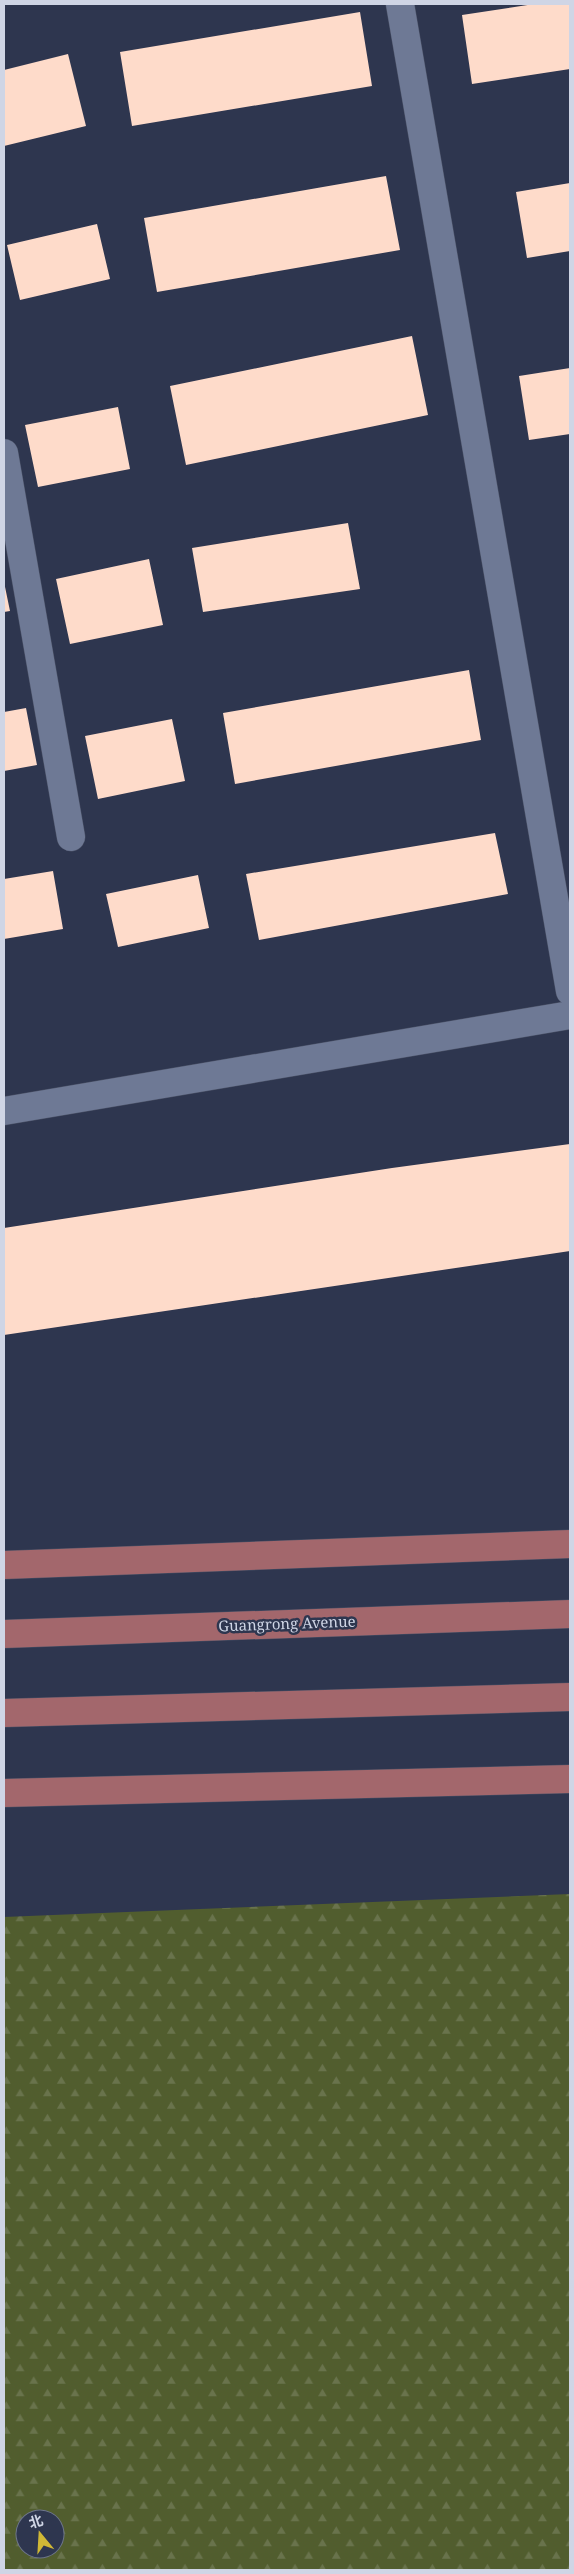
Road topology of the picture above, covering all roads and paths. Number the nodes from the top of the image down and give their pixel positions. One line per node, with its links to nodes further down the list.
1 (400, 4): 4 (lane)
2 (4, 452): 3 (lane)
3 (71, 837)
4 (570, 991)
5 (570, 1015): 6 (lane)
6 (4, 1111)
7 (570, 1544): 8 (main road)
8 (4, 1565)
9 (570, 1614): 10 (main road, Guangrong Avenue)
10 (4, 1634)
11 (570, 1698): 12 (main road)
12 (4, 1713)
13 (570, 1779): 14 (main road)
14 (4, 1793)

